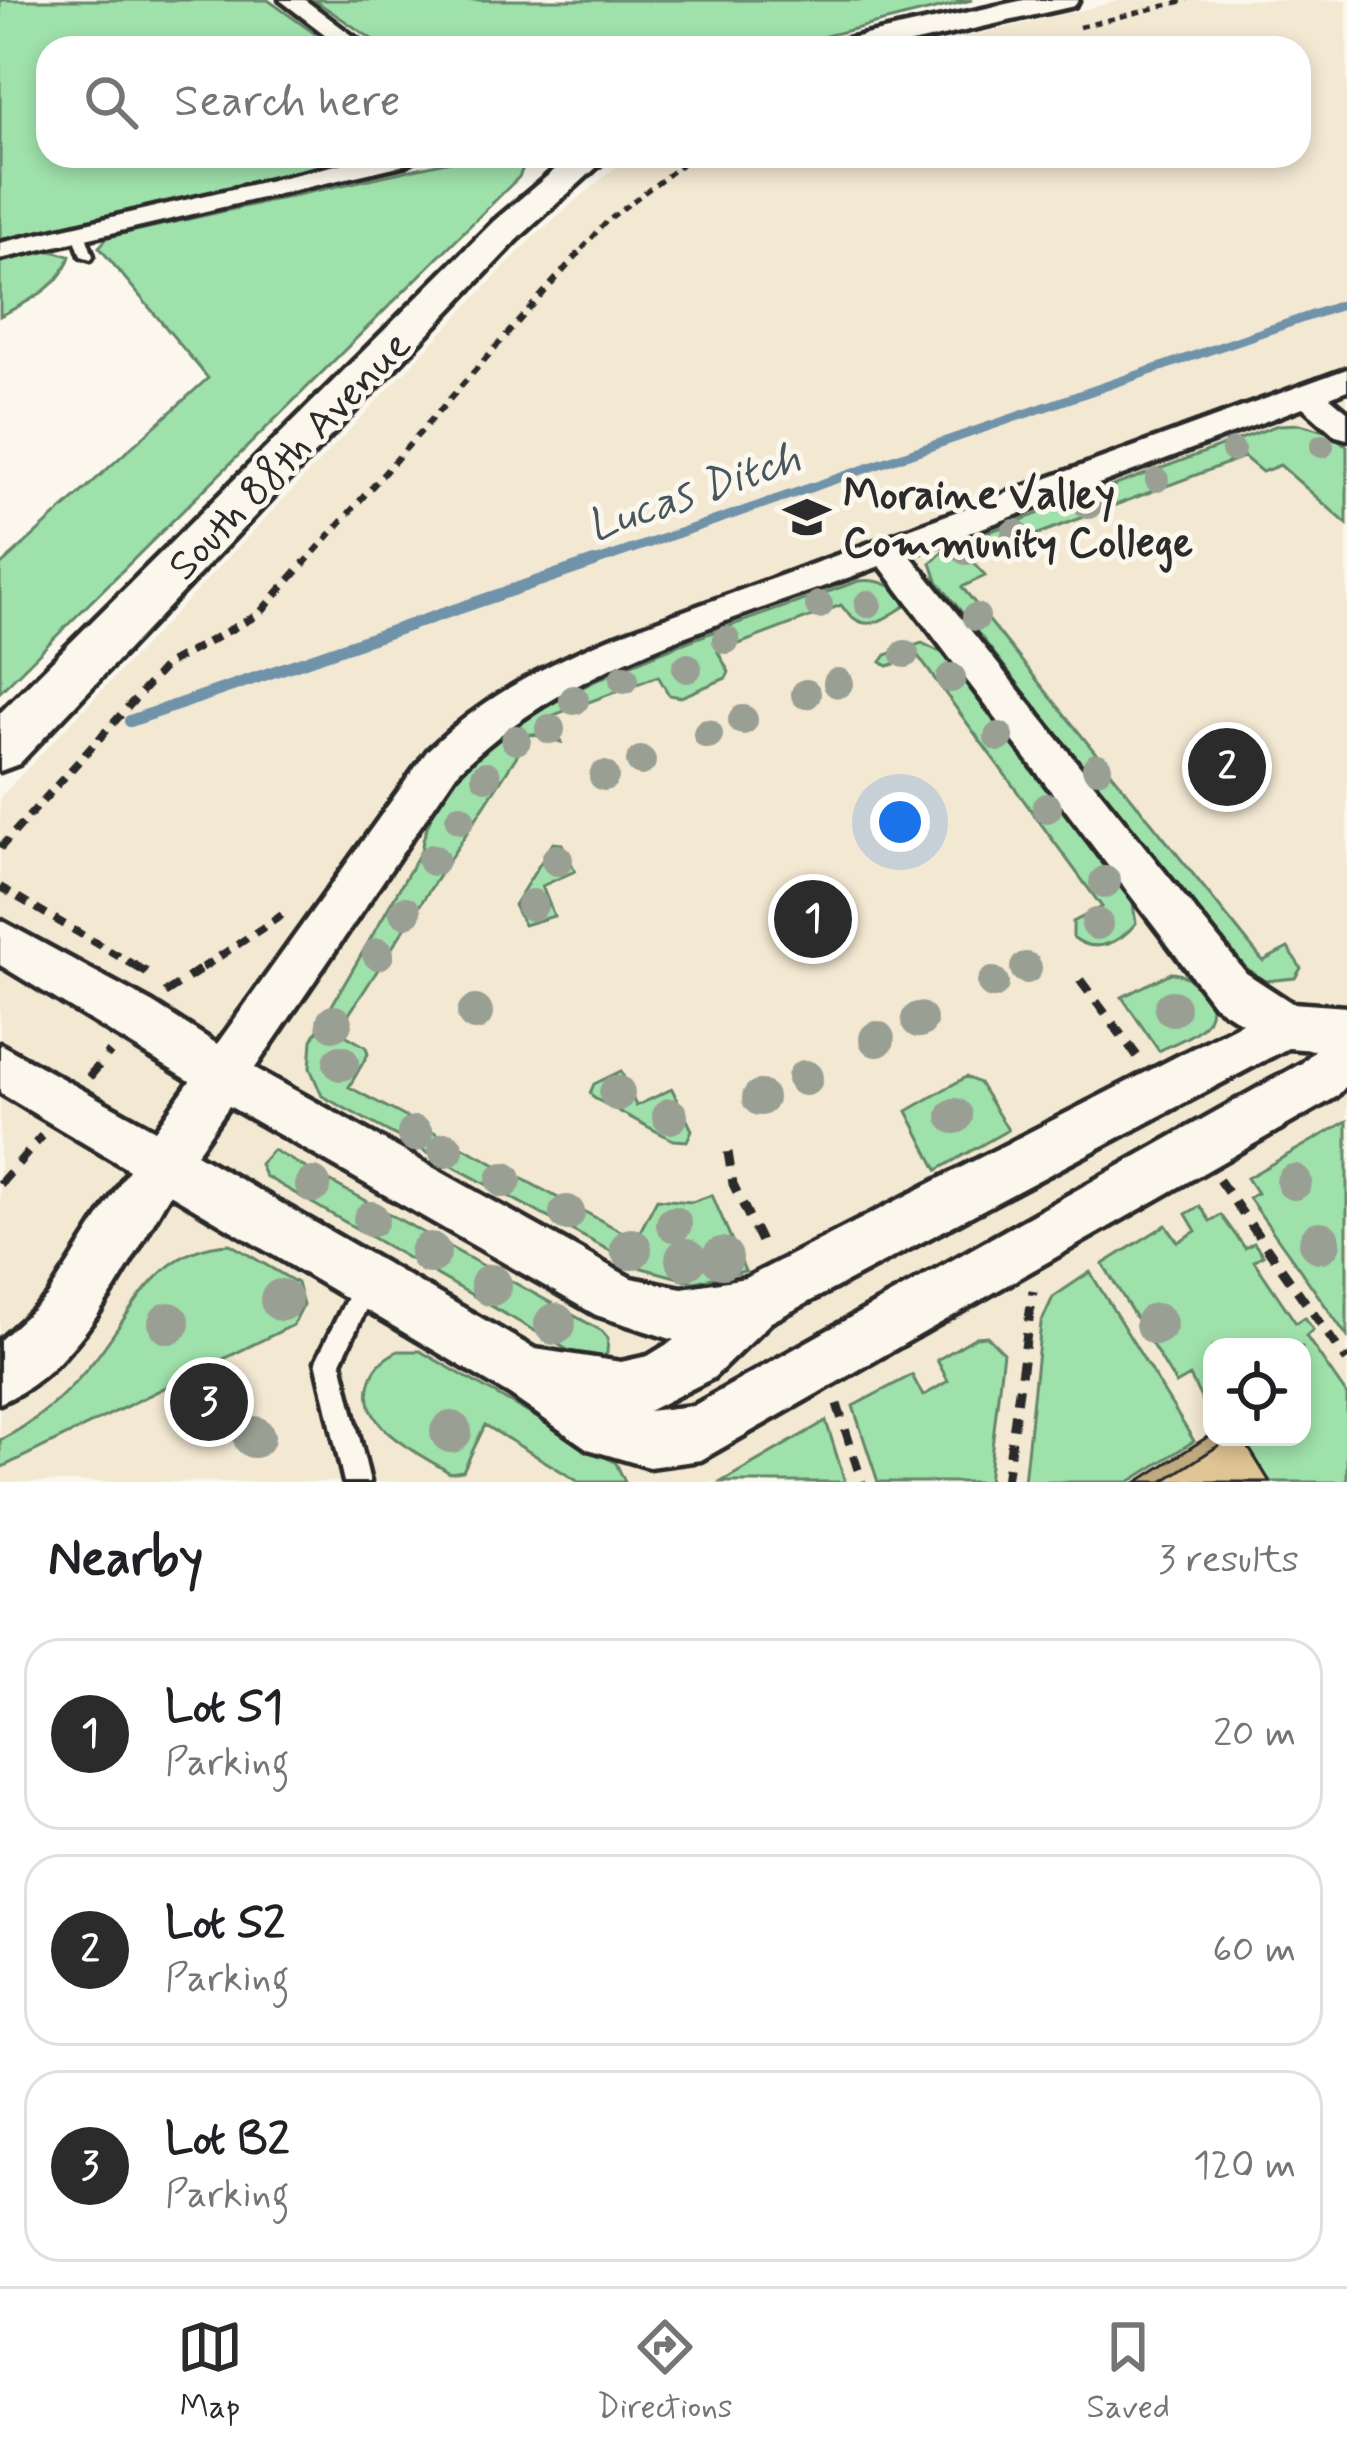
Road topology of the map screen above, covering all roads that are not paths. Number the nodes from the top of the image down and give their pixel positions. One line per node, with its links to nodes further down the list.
1 (291, 0): 3 (street)
2 (1072, 13): 4 (street)
3 (341, 36)
4 (925, 36)
5 (349, 168): 7 (street)
6 (568, 168): 12 (street, South 88th Avenue)
7 (0, 251)
8 (1347, 379): 9 (street)
9 (1306, 393): 10 (street); 11 (street)
10 (1347, 428)
11 (887, 550): 14 (street); 18 (street)
12 (0, 748)
13 (0, 941): 18 (street)
14 (1285, 1025): 15 (street); 20 (street)
15 (1347, 1030)
16 (1347, 1041): 23 (street)
17 (0, 1067): 19 (street)
18 (225, 1077): 19 (street); 20 (street)
19 (163, 1160): 21 (street); 22 (street)
20 (760, 1280): 23 (street)
21 (366, 1282): 23 (street); 24 (lane)
22 (0, 1376)
23 (529, 1376)
24 (357, 1482)

